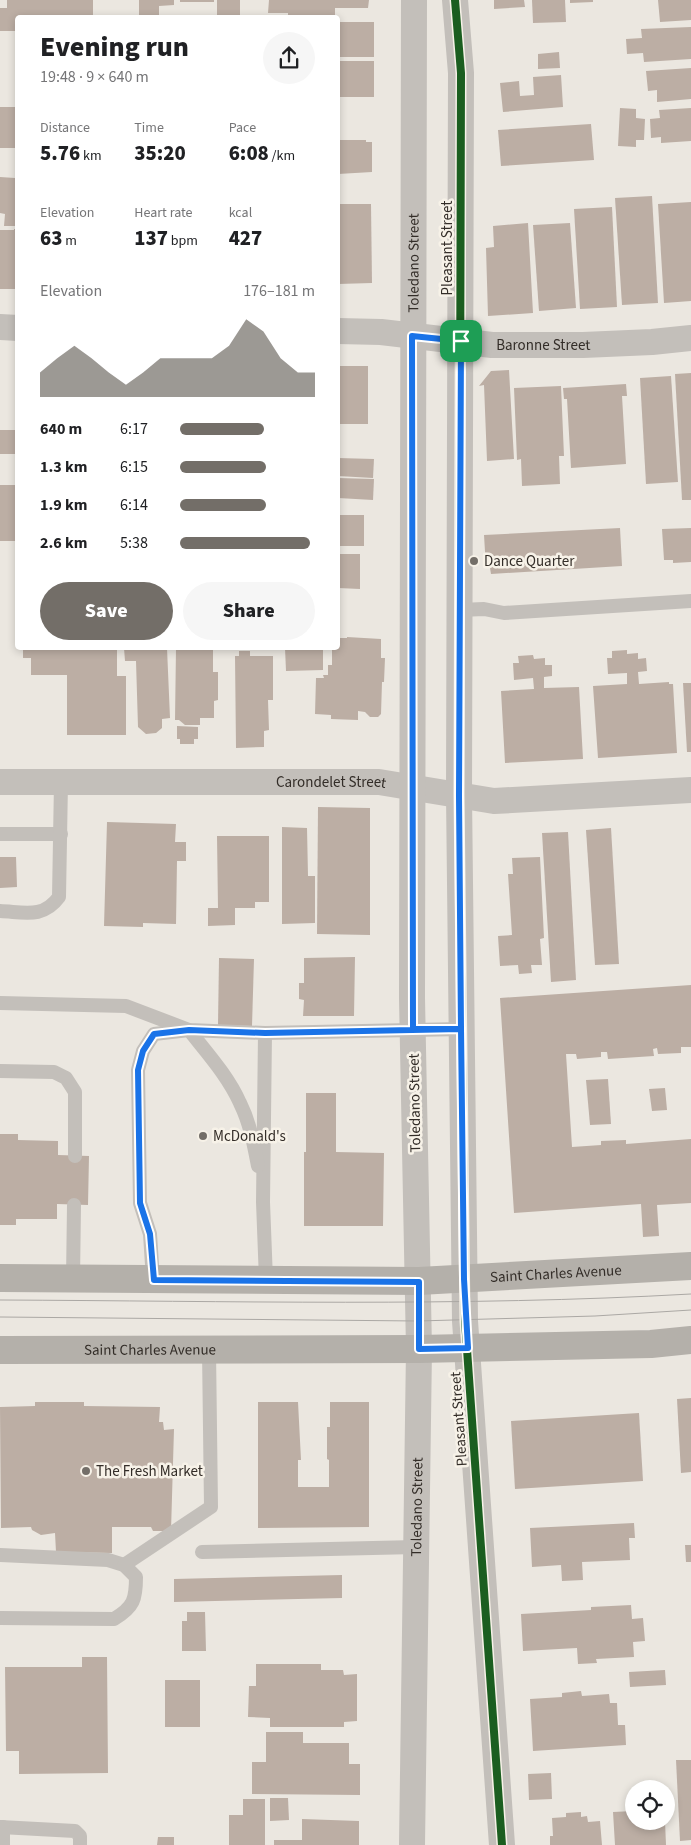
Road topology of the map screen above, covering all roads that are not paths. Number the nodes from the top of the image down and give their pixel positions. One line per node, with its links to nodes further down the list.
1 (414, 0): 6 (street, Toledano Street)
2 (455, 0): 8 (street, Pleasant Street)
3 (0, 327): 4 (street)
4 (15, 328)
5 (340, 331): 6 (street, Baronne Street)
6 (412, 336): 8 (street, Baronne Street); 13 (street, Toledano Street)
7 (691, 338): 8 (street, Baronne Street)
8 (461, 341): 10 (street, Pleasant Street)
9 (691, 601): 10 (lane)
10 (460, 610): 15 (street, Pleasant Street)
11 (0, 782): 12 (street, Carondelet Street)
12 (61, 782): 13 (street, Carondelet Street); 17 (lane)
13 (412, 788): 15 (street, Carondelet Street); 20 (street, Toledano Street)
14 (691, 790): 15 (street, Carondelet Street)
15 (459, 796): 21 (street, Pleasant Street)
16 (0, 834): 17 (lane)
17 (61, 834): 18 (lane)
18 (0, 911)
19 (0, 1003): 22 (lane)
20 (413, 1029): 21 (lane); 23 (lane); 34 (street, Toledano Street)
21 (461, 1029): 31 (street, Pleasant Street)
22 (189, 1030): 23 (lane); 26 (lane); 32 (lane)
23 (265, 1033): 26 (lane)
24 (0, 1071): 25 (lane)
25 (76, 1156)
26 (264, 1202): 33 (lane)
27 (74, 1205): 30 (lane)
28 (691, 1266): 31 (main road, Saint Charles Avenue)
29 (0, 1278): 30 (main road, Saint Charles Avenue)
30 (73, 1279): 32 (main road, Saint Charles Avenue)
31 (464, 1279): 34 (main road, Saint Charles Avenue); 36 (street, Pleasant Street)
32 (154, 1280): 33 (main road, Saint Charles Avenue)
33 (266, 1280): 34 (main road, Saint Charles Avenue)
34 (419, 1282): 37 (street, Toledano Street)
35 (691, 1340): 36 (main road, Saint Charles Avenue)
36 (468, 1348): 37 (main road, Saint Charles Avenue); 49 (street, Pleasant Street)
37 (419, 1349): 39 (main road, Saint Charles Avenue); 40 (street, Toledano Street)
38 (0, 1350): 39 (main road, Saint Charles Avenue)
39 (209, 1350): 43 (lane)
40 (416, 1547): 41 (lane); 48 (street, Toledano Street)
41 (202, 1552)
42 (0, 1555): 43 (lane)
43 (124, 1565): 44 (lane)
44 (0, 1618)
45 (1, 1827): 46 (lane); 47 (lane)
46 (3, 1845)
47 (80, 1845)
48 (412, 1845)
49 (502, 1845)

